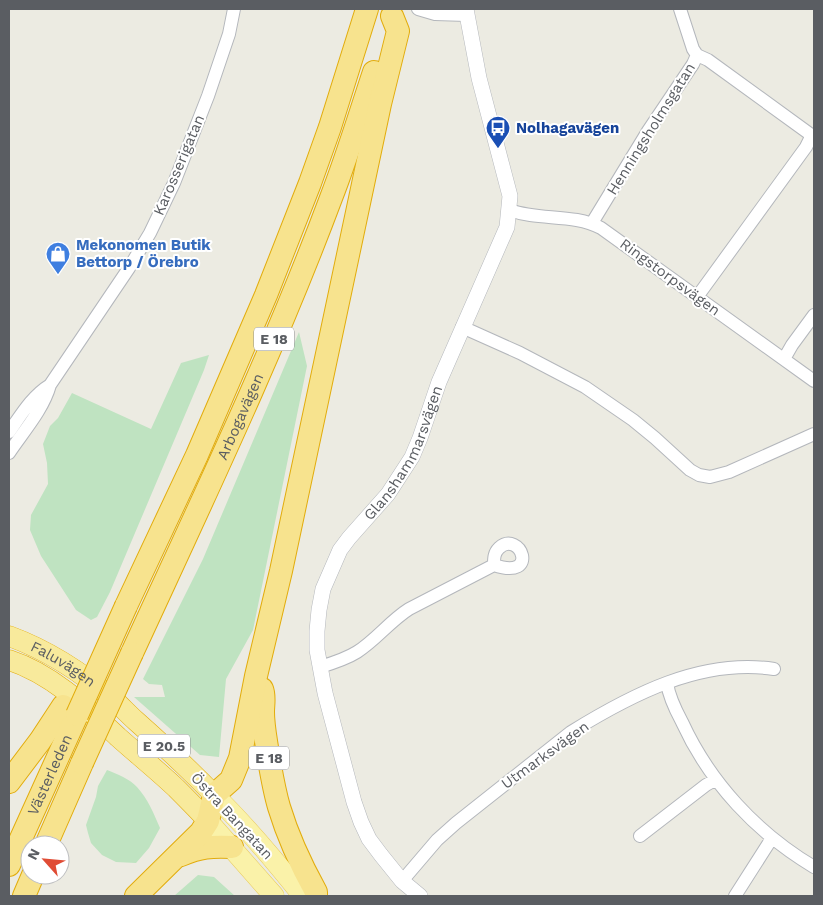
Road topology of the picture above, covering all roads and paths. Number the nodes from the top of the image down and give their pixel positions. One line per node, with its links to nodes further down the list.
1 (234, 9): 16 (street, Karosserigatan)
2 (367, 9): 21 (highway, Arbogavägen / E 18)
3 (418, 9): 6 (street)
4 (680, 9): 7 (street)
5 (393, 12): 26 (highway, E 18); 29 (highway, Arbogavägen / E 18, bridge)
6 (467, 12): 9 (street, Glanshammarsvägen)
7 (697, 55): 8 (street, Henningsholmsgatan); 10 (street, Henningsholmsgatan)
8 (813, 136): 11 (street)
9 (510, 210): 10 (street, Ringstorpsvägen); 13 (street, Glanshammarsvägen)
10 (592, 223): 11 (street, Ringstorpsvägen)
11 (697, 297): 14 (street, Ringstorpsvägen)
12 (814, 316): 14 (street)
13 (462, 327): 18 (street); 24 (street, Glanshammarsvägen)
14 (784, 359): 15 (street, Ringstorpsvägen)
15 (814, 381)
16 (50, 385): 17 (street, Karosserigatan); 19 (street, Karosserigatan)
17 (9, 432)
18 (814, 434)
19 (9, 453)
20 (494, 565): 24 (street)
21 (126, 606): 28 (highway, Arbogavägen / E 18, bridge); 30 (highway, E 18, bridge)
22 (9, 636): 29 (highway, Faluvägen / E 20.5)
23 (9, 660): 29 (highway, Faluvägen / E 20.5)
24 (320, 668): 43 (street, Glanshammarsvägen)
25 (774, 669): 27 (street, Utmarksvägen)
26 (256, 676): 34 (highway, E 18); 47 (highway, E 18)
27 (667, 683): 31 (street); 43 (street, Utmarksvägen)
28 (90, 684): 30 (highway, Västerleden / E 18, bridge)
29 (108, 709): 33 (highway, Östra Bangatan / E 20.5); 34 (highway, Östra Bangatan / E 20.5); 36 (highway, Västerleden / E 18, bridge)
30 (70, 710): 32 (highway, E 18); 41 (highway, Västerleden / E 18)
31 (715, 780): 37 (street); 38 (street)
32 (9, 782)
33 (170, 783): 34 (highway); 35 (highway, Östra Bangatan / E 20.5)
34 (214, 795): 35 (highway); 46 (main road, Östra Bangatan / E 20.5)
35 (208, 821): 39 (main road, Östra Bangatan / E 20.5); 40 (highway)
36 (50, 835)
37 (640, 836)
38 (772, 838): 42 (street); 49 (street)
39 (232, 848): 40 (highway); 45 (main road, Östra Bangatan / E 20.5)
40 (177, 856): 44 (highway)
41 (9, 865)
42 (814, 866)
43 (402, 881): 48 (street, Glanshammarsvägen)
44 (136, 896)
45 (274, 896)
46 (303, 896)
47 (316, 896)
48 (420, 896)
49 (735, 896)

